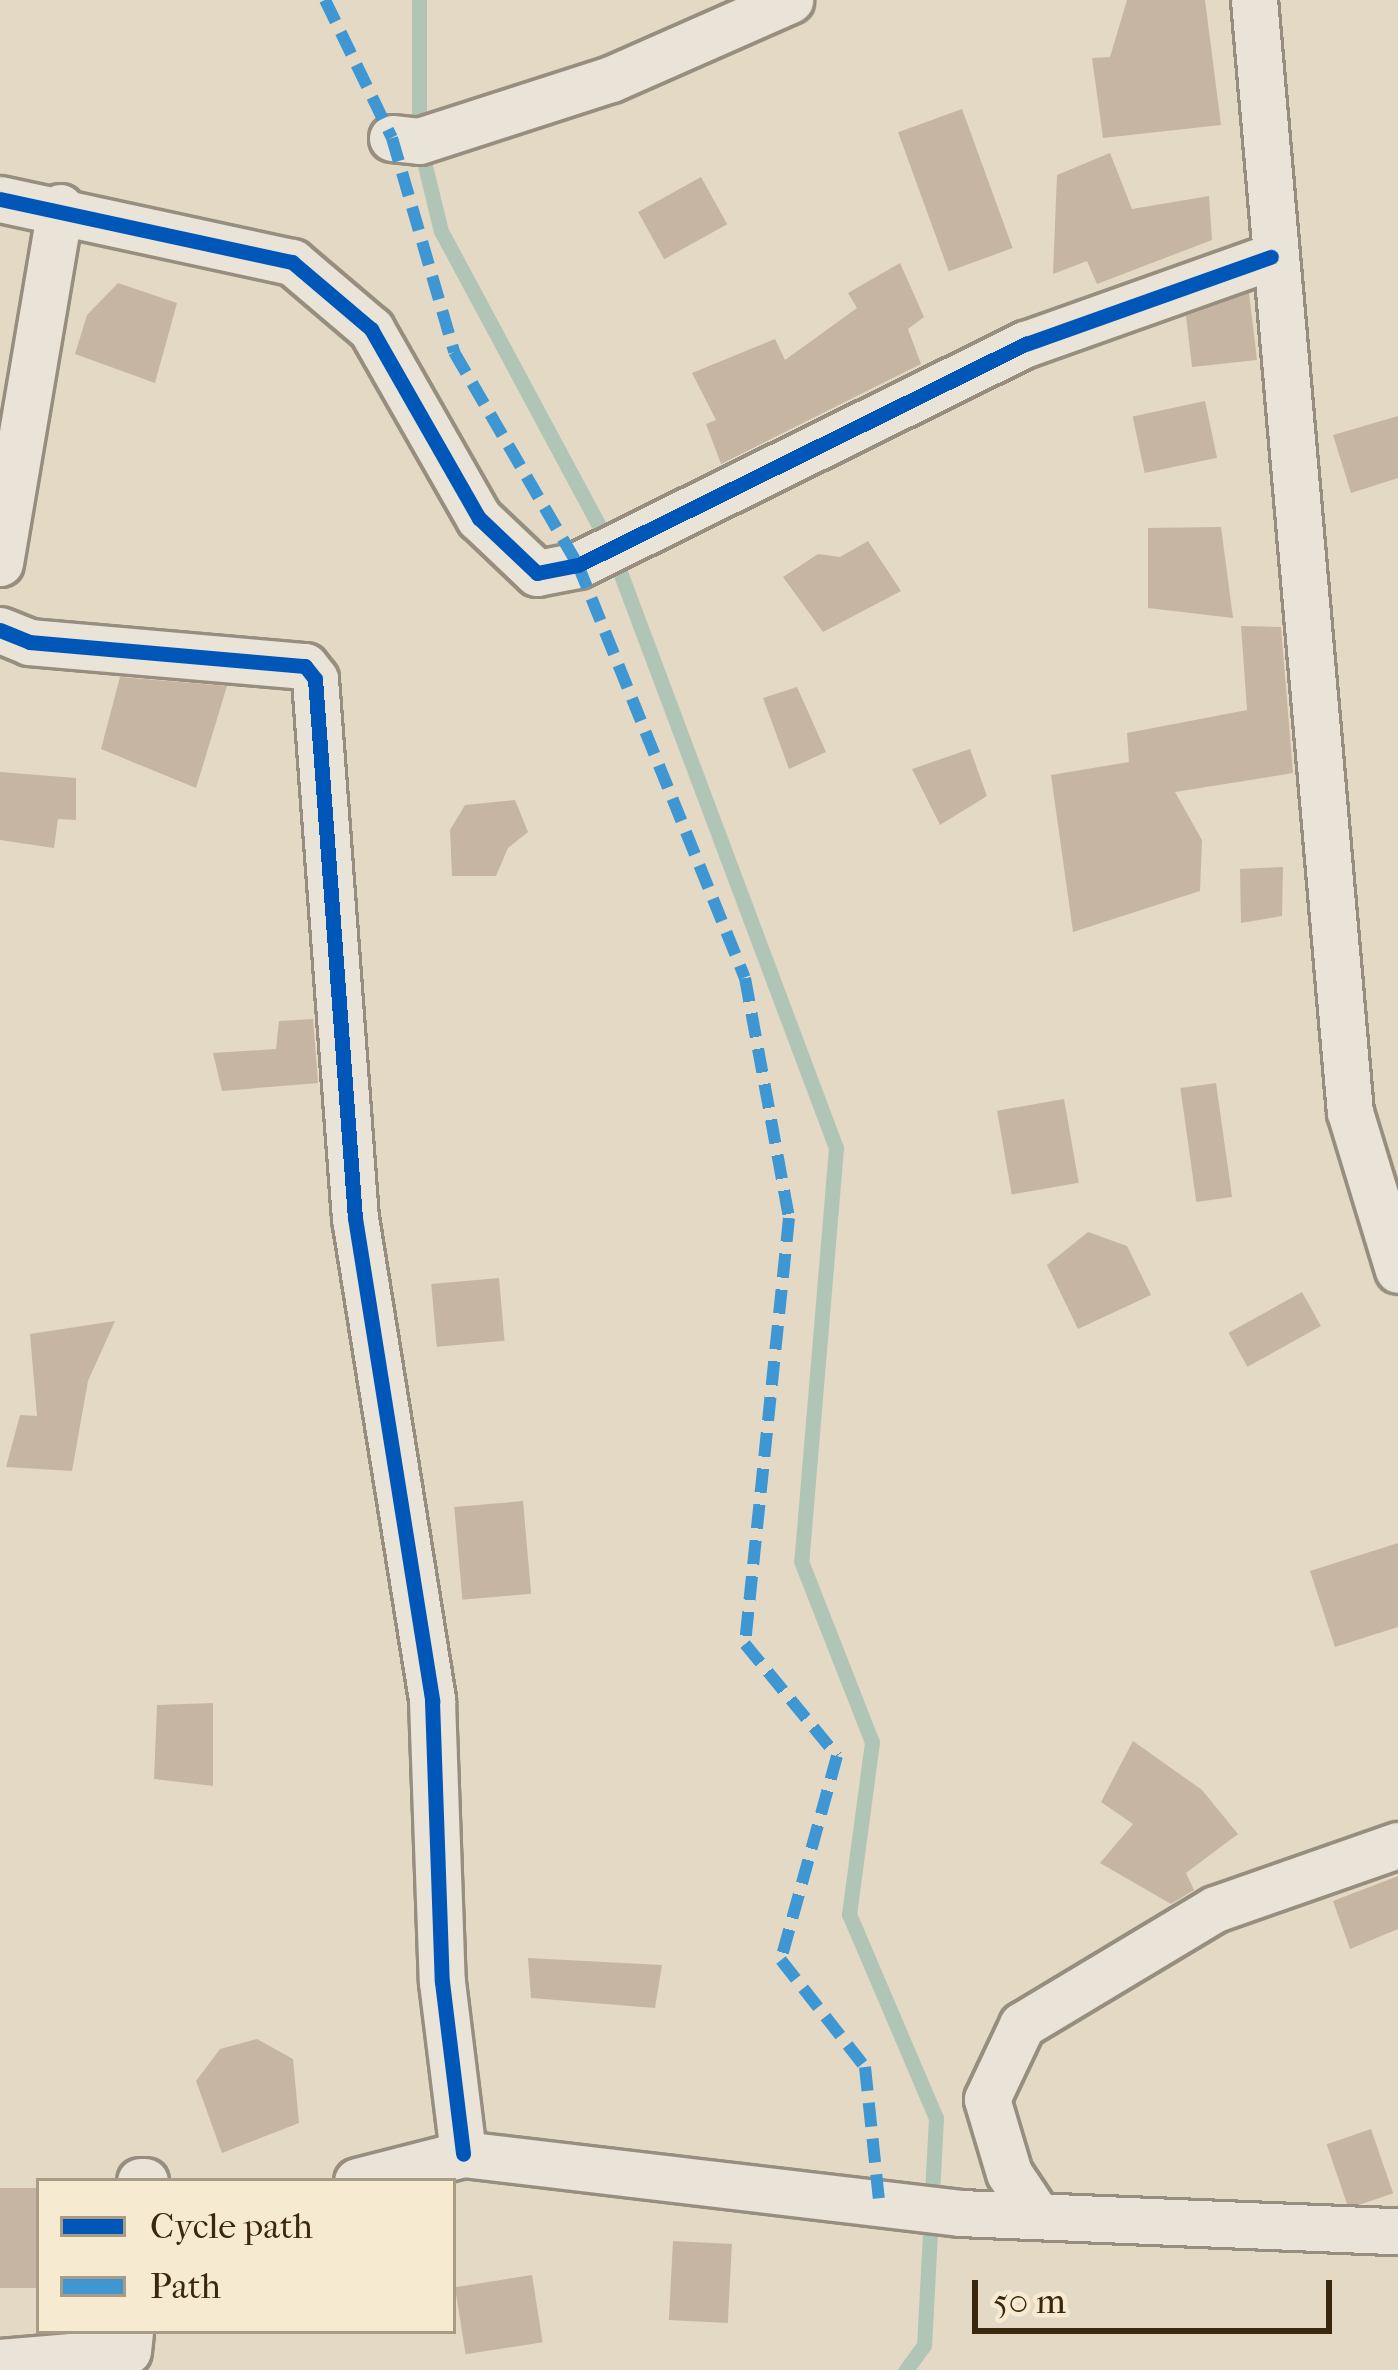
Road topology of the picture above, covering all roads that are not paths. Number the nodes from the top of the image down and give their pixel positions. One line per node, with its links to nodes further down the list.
1 (790, 0): 3 (street)
2 (1254, 0): 6 (street)
3 (392, 138)
4 (0, 200): 5 (street)
5 (60, 207): 6 (street); 7 (street)
6 (1270, 257): 9 (street)
7 (0, 563)
8 (0, 630): 11 (street)
9 (1398, 1270)
10 (1398, 1845): 13 (street)
11 (463, 2154): 12 (street); 13 (street)
12 (369, 2178)
13 (1037, 2215): 14 (street)
14 (1398, 2231)
15 (130, 2334): 16 (street)
16 (0, 2362)

